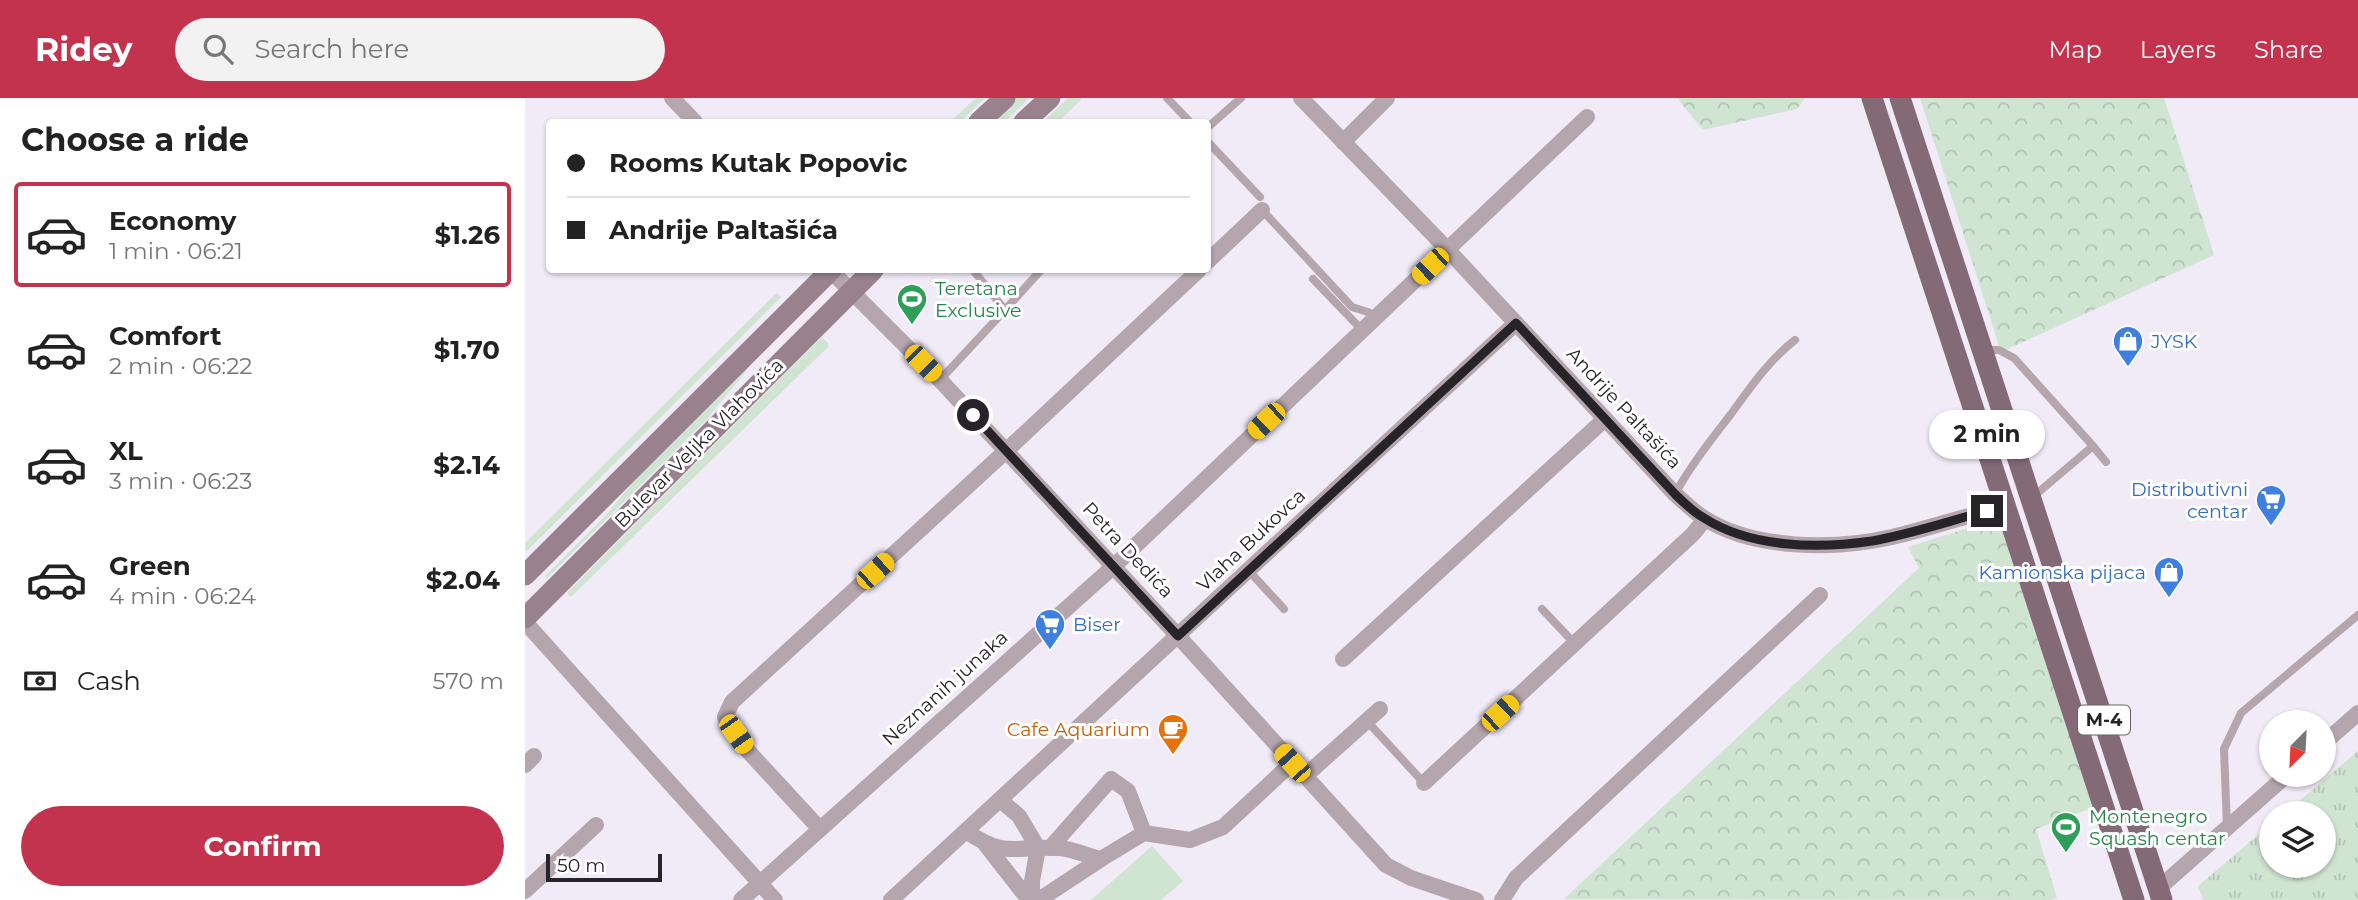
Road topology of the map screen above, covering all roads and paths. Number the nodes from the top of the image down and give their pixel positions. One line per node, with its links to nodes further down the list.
1 (672, 98): 11 (street)
2 (1005, 98): 12 (main road)
3 (1050, 98): 13 (main road)
4 (1167, 98): 14 (lane)
5 (1241, 98): 15 (lane)
6 (1301, 98): 16 (street, Andrije Paltašića)
7 (1387, 98): 16 (street)
8 (1872, 98): 42 (main road, M-4)
9 (1900, 98): 34 (main road, M-4)
10 (1587, 117): 19 (street, Neznanih junaka)
11 (692, 119)
12 (982, 119)
13 (1027, 119)
14 (1187, 119)
15 (1211, 124)
16 (1343, 142): 19 (street, Andrije Paltašića)
17 (1211, 146): 18 (lane)
18 (1261, 204): 20 (street); 30 (lane)
19 (1447, 249): 30 (street, Neznanih junaka); 31 (street, Andrije Paltašića)
20 (1211, 258)
21 (827, 273): 46 (main road, Bulevar Veljka Vlahovića)
22 (833, 273): 28 (street, Petra Dedića)
23 (870, 273): 28 (main road, Bulevar Veljka Vlahovića)
24 (974, 273): 29 (lane)
25 (1038, 273): 29 (lane)
26 (1196, 273): 38 (street)
27 (1313, 279): 32 (lane)
28 (851, 291): 35 (street, Petra Dedića); 51 (main road, Bulevar Veljka Vlahovića)
29 (1005, 310): 35 (lane)
30 (1377, 316): 32 (street, Neznanih junaka)
31 (1516, 323): 36 (street, Andrije Paltašića); 45 (street, Vlaha Bukovca)
32 (1362, 330): 44 (street, Neznanih junaka)
33 (1795, 340): 40 (lane)
34 (1983, 350): 37 (lane); 41 (main road, M-4)
35 (940, 380): 38 (street, Petra Dedića)
36 (1605, 419): 40 (street, Andrije Paltašića); 54 (street)
37 (2092, 446): 39 (lane); 41 (lane)
38 (1006, 451): 44 (street, Petra Dedića); 66 (street)
39 (2106, 462)
40 (1675, 494): 43 (street, Andrije Paltašića)
41 (2031, 498): 74 (main road, M-4)
42 (2006, 507): 43 (street, Andrije Paltašića); 76 (main road, M-4)
43 (1705, 519): 53 (street)
44 (1114, 566): 52 (street, Petra Dedića); 66 (street, Neznanih junaka)
45 (1249, 570): 48 (lane); 52 (street, Vlaha Bukovca)
46 (525, 575)
47 (1819, 596): 82 (street)
48 (1283, 609)
49 (1542, 609): 53 (lane)
50 (2358, 615): 65 (lane)
51 (525, 620): 72 (street)
52 (1178, 636): 59 (street, Petra Dedića); 63 (street, Vlaha Bukovca)
53 (1575, 644): 61 (street)
54 (1343, 659)
55 (1380, 709): 57 (street)
56 (2358, 713): 58 (street)
57 (1366, 720): 60 (street); 61 (lane)
58 (2336, 732)
59 (1292, 763): 60 (street, Petra Dedića); 68 (street)
60 (1305, 776): 81 (street, Petra Dedića)
61 (1425, 783)
62 (2272, 788): 65 (street)
63 (1000, 800): 67 (street, Vlaha Bukovca); 70 (street)
64 (596, 825): 73 (street)
65 (2227, 827): 74 (street)
66 (819, 828): 72 (street, Neznanih junaka)
67 (966, 831): 69 (street); 75 (street, Vlaha Bukovca)
68 (1144, 833): 70 (street); 71 (street)
69 (986, 845): 70 (street); 79 (street)
70 (1044, 848): 71 (street); 79 (street)
71 (1101, 859): 80 (street)
72 (759, 883): 77 (street, Neznanih junaka); 78 (street)
73 (525, 891)
74 (2161, 894)
75 (903, 896)
76 (2130, 899)
77 (741, 900)
78 (775, 900)
79 (1030, 900)
80 (1039, 900)
81 (1476, 900)
82 (1502, 900)

